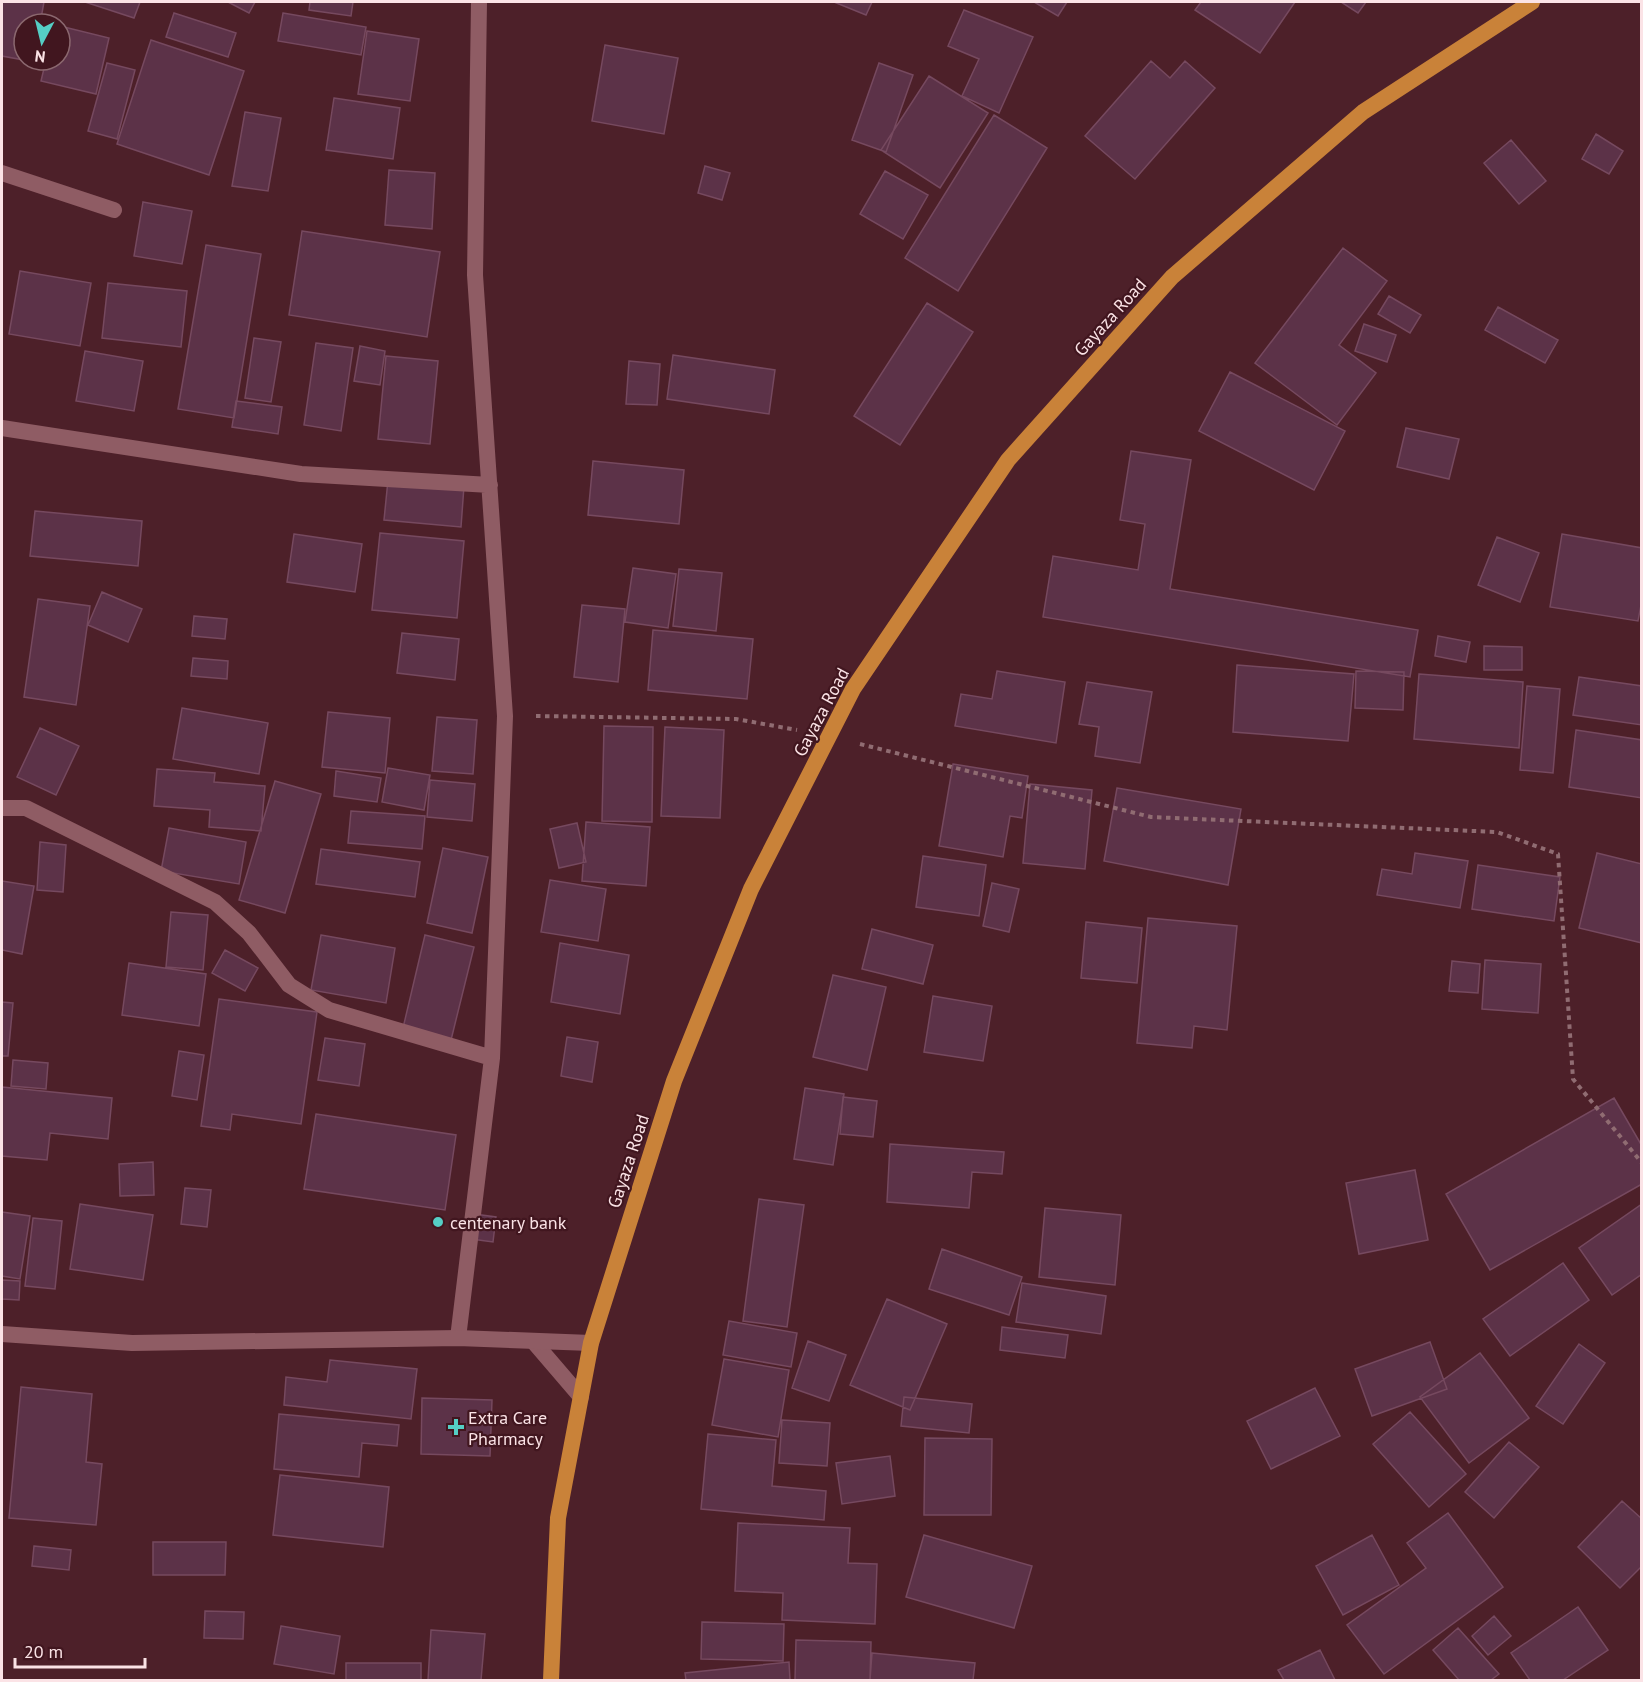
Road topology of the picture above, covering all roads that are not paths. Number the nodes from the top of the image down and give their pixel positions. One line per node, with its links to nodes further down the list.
1 (478, 2): 6 (street)
2 (1532, 2): 12 (main road, Gayaza Road)
3 (2, 173): 4 (street)
4 (114, 210)
5 (2, 428): 6 (street)
6 (490, 485): 8 (street)
7 (2, 808): 8 (street)
8 (492, 1058): 10 (street)
9 (2, 1334): 10 (street)
10 (458, 1338): 11 (street)
11 (533, 1341): 12 (street); 13 (street)
12 (591, 1343): 13 (main road, Gayaza Road)
13 (581, 1397): 14 (main road, Gayaza Road)
14 (551, 1680)

